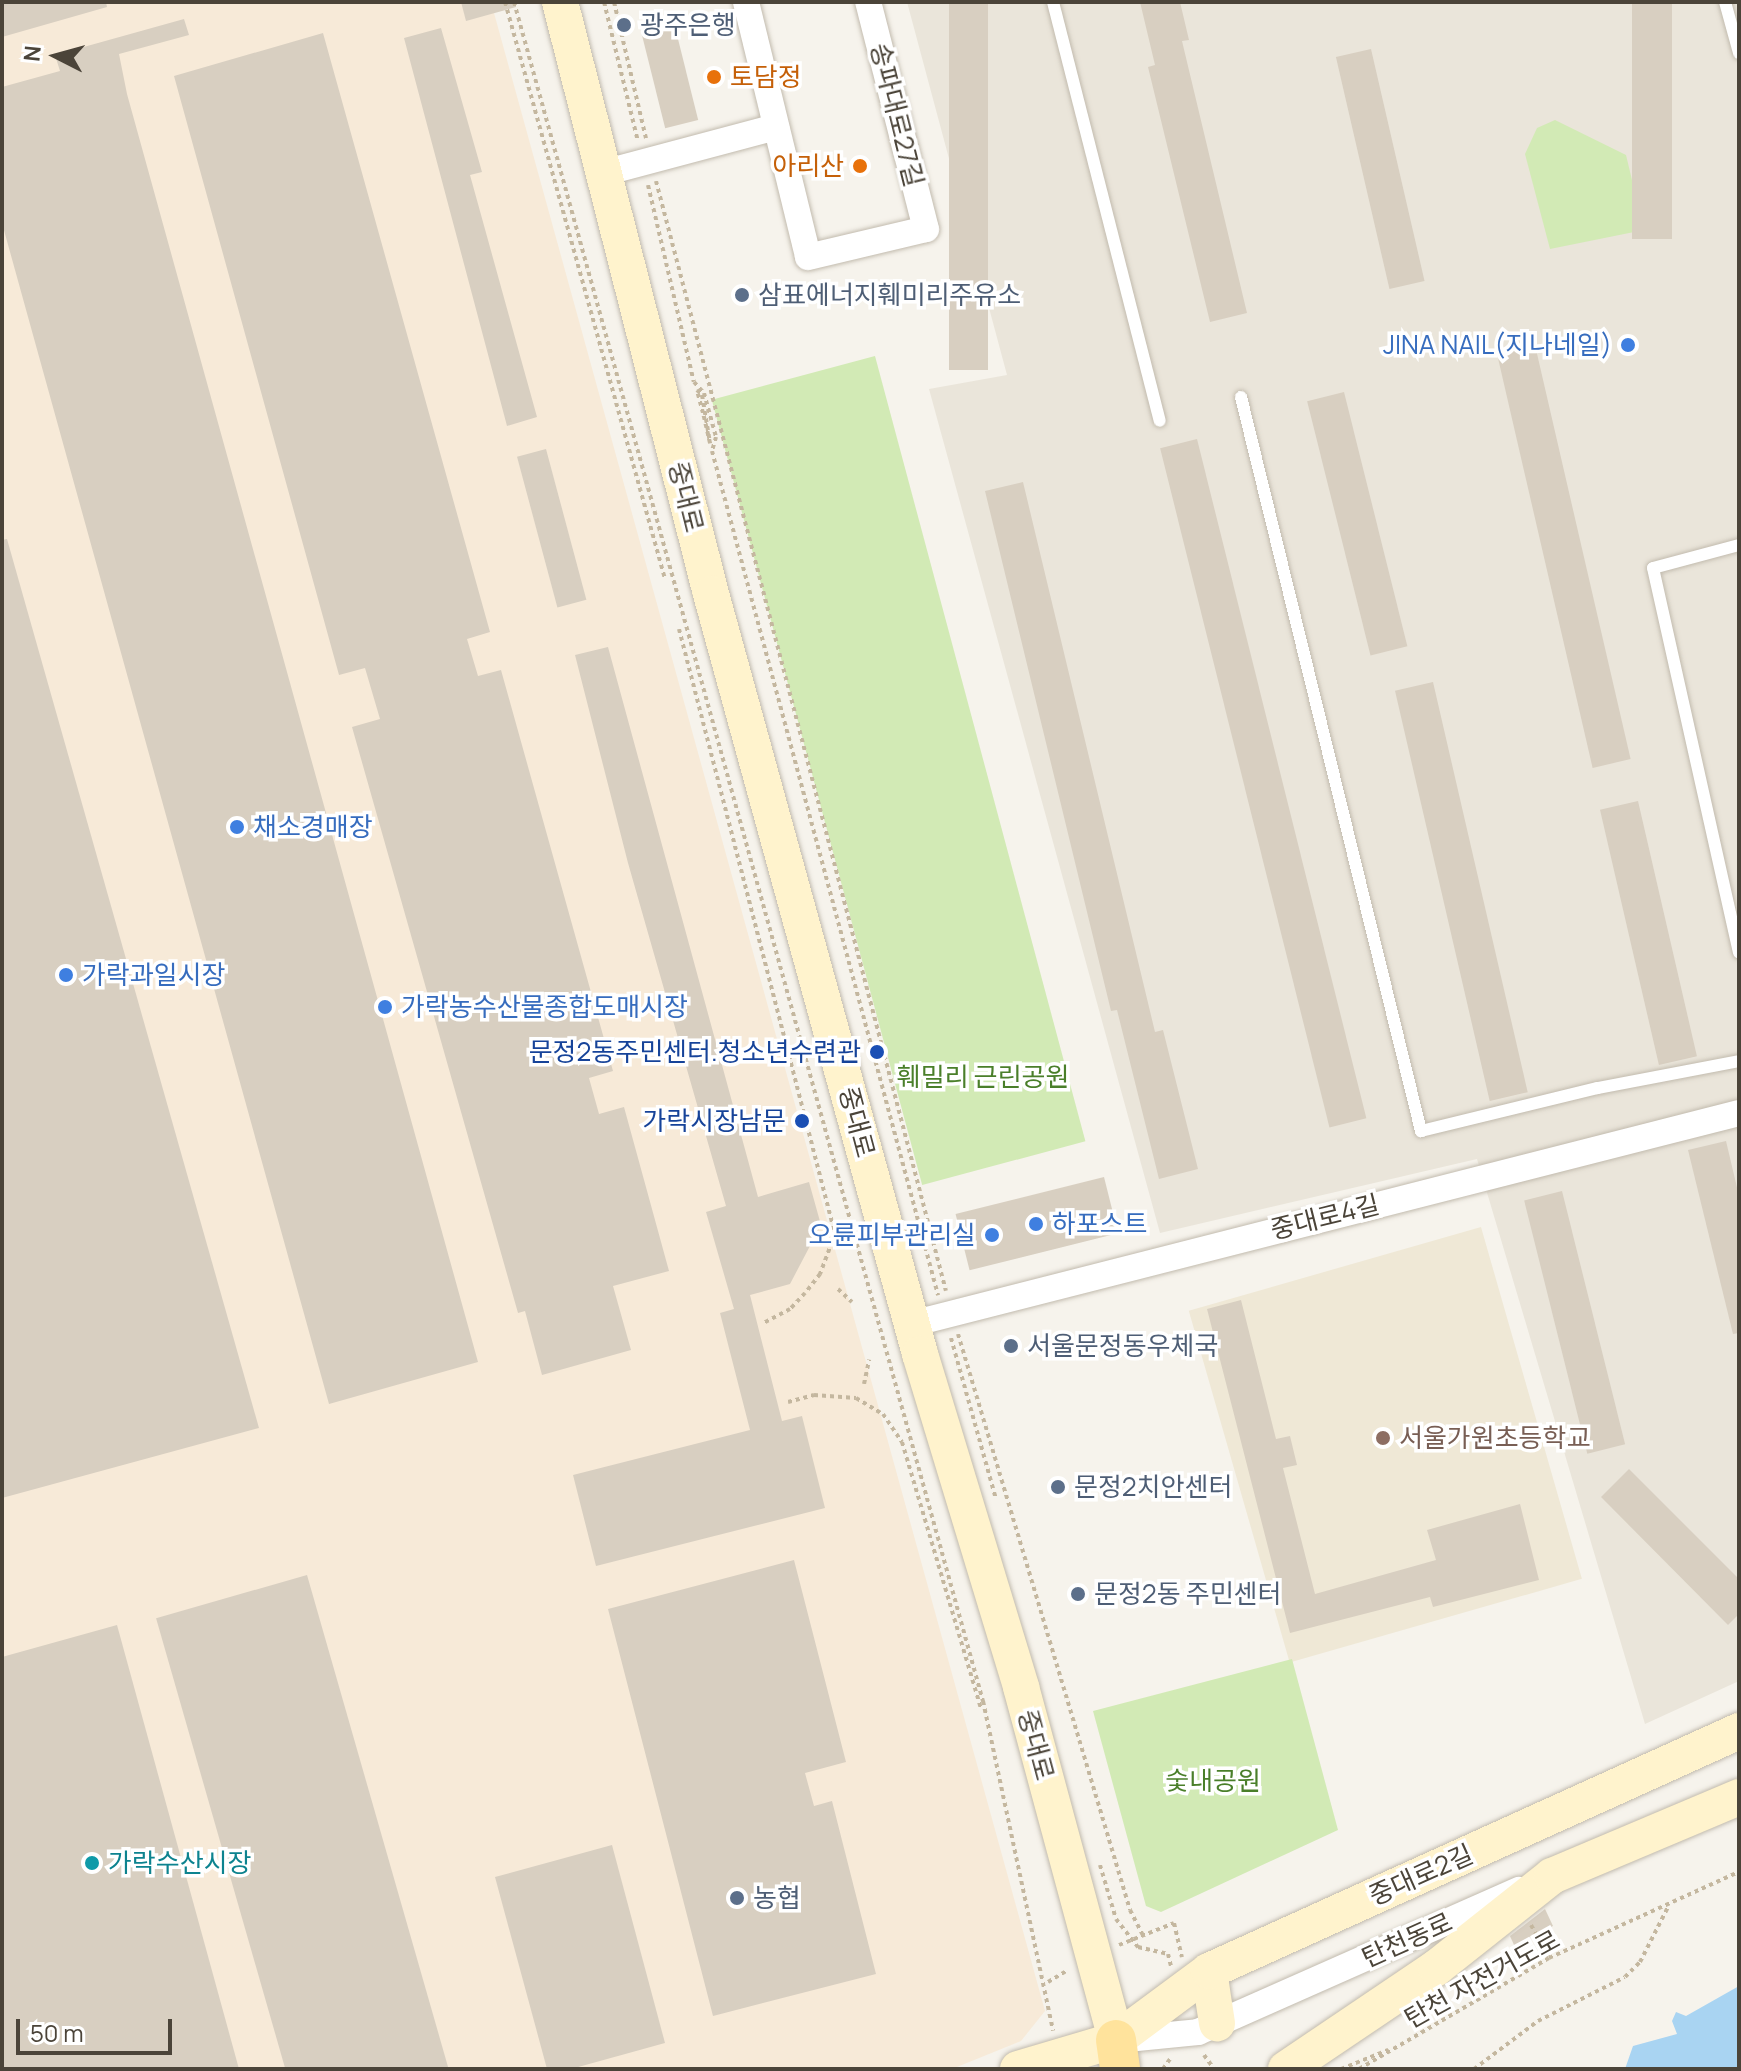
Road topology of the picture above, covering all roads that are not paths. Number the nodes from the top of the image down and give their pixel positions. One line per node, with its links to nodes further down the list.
1 (560, 2): 8 (main road, 중대로)
2 (746, 2): 7 (street)
3 (868, 2): 7 (street, 송파대로27길)
4 (1053, 2): 10 (lane)
5 (1725, 2): 6 (lane)
6 (1739, 53)
7 (776, 127): 8 (street)
8 (603, 173): 15 (main road, 중대로)
9 (1241, 397): 13 (lane)
10 (1160, 421)
11 (1739, 545): 12 (lane)
12 (1739, 952)
13 (1739, 1061)
14 (1739, 1113): 15 (street, 중대로4길)
15 (936, 1317): 21 (main road, 중대로)
16 (1739, 1731): 19 (main road, 중대로2길)
17 (1739, 1797): 18 (main road, 탄천동로)
18 (1552, 1876): 20 (street, 탄천동로); 24 (main road)
19 (1191, 1981): 20 (main road); 21 (main road, 중대로2길)
20 (1208, 2035): 21 (street, 탄천동로)
21 (1118, 2054): 22 (main road)
22 (1065, 2061): 23 (main road)
23 (1018, 2069)
24 (1286, 2069)

